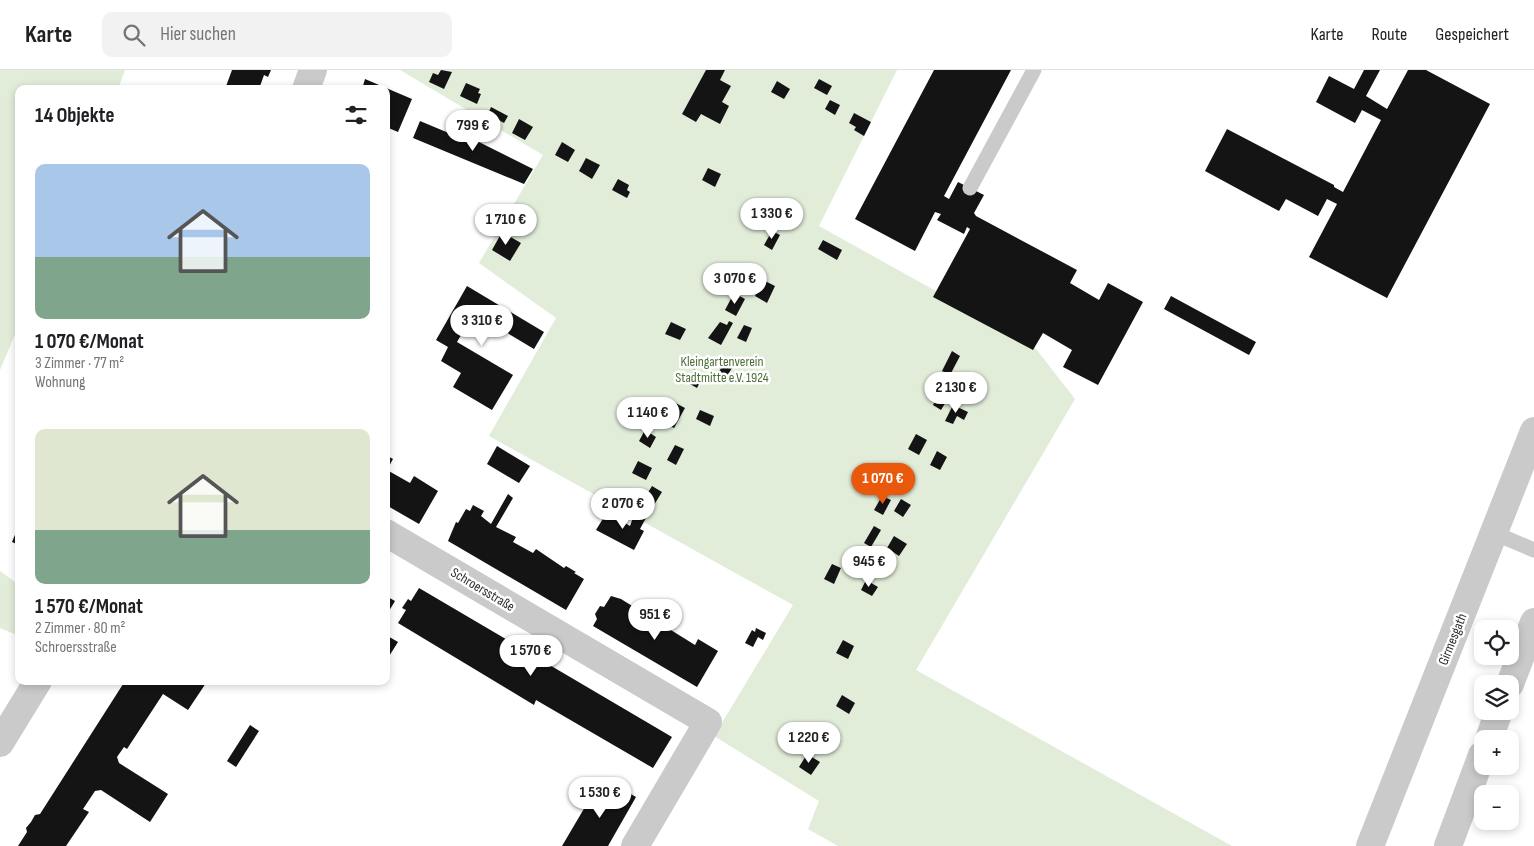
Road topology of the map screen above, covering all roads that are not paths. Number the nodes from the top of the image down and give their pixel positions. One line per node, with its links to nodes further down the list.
1 (314, 70): 3 (street)
2 (1034, 70): 4 (lane)
3 (308, 85)
4 (970, 188)
5 (1531, 447): 6 (street, Girmesgath)
6 (1494, 533): 8 (lane); 15 (street, Girmesgath)
7 (390, 535): 14 (street, Schroersstraße)
8 (1534, 550)
9 (1534, 622): 10 (street)
10 (1513, 675)
11 (36, 685): 12 (street)
12 (0, 743)
13 (1475, 775): 16 (street)
14 (635, 846)
15 (1370, 846)
16 (1448, 846)

